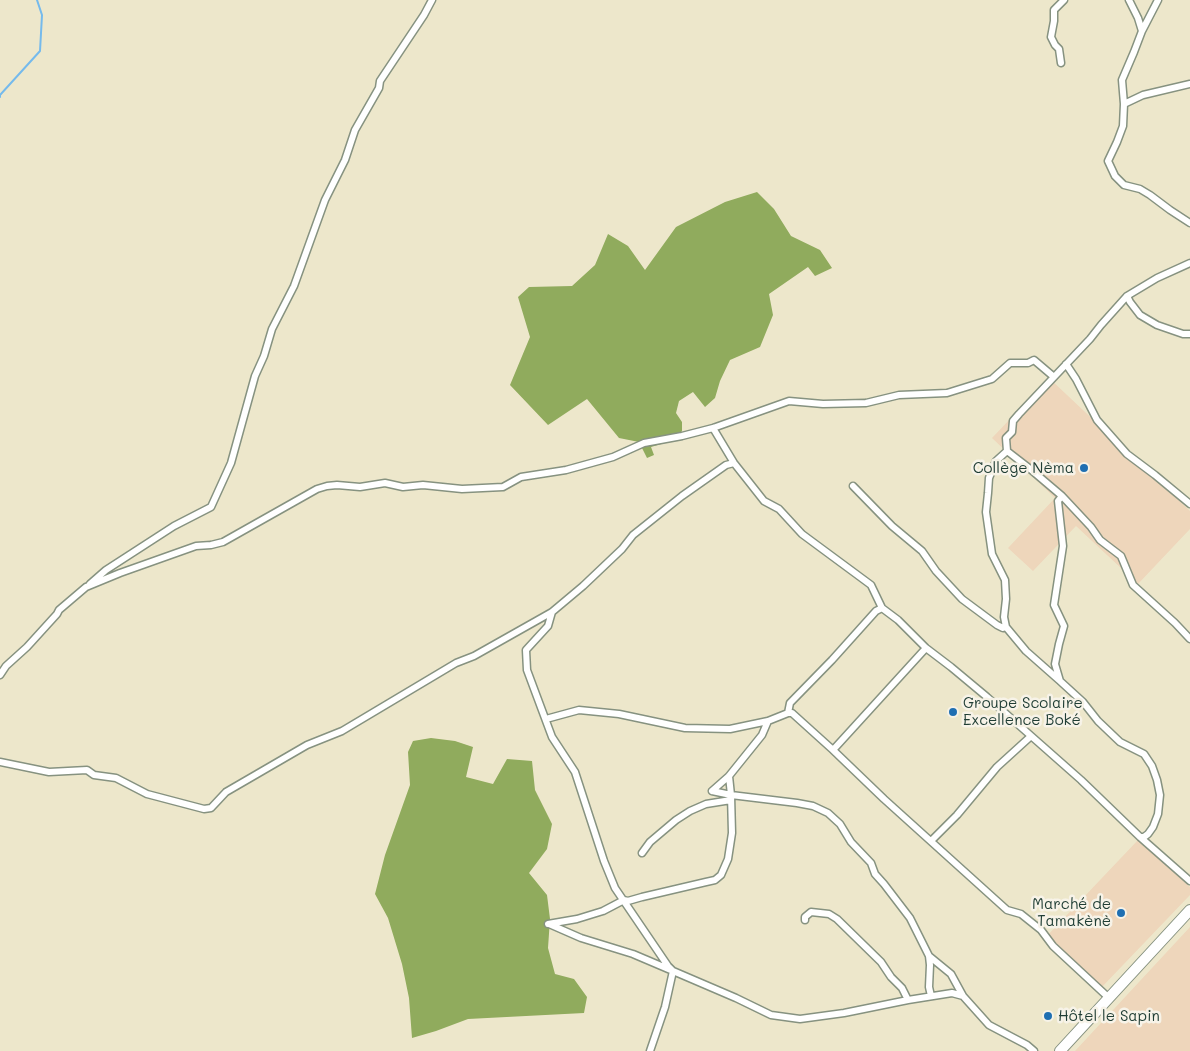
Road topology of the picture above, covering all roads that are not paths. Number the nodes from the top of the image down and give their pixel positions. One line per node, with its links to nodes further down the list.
1 (432, 0): 21 (street)
2 (1064, 0): 6 (street)
3 (1129, 0): 5 (street)
4 (1158, 0): 5 (street)
5 (1142, 31): 8 (street)
6 (1061, 63)
7 (1190, 84): 8 (street)
8 (1124, 104): 9 (street)
9 (1190, 223)
10 (1190, 263): 11 (street)
11 (1127, 296): 12 (street); 13 (street)
12 (1190, 334)
13 (1066, 364): 14 (street); 20 (street)
14 (1054, 378): 15 (street); 16 (street)
15 (713, 428): 17 (street); 21 (street)
16 (1007, 450): 19 (street); 24 (street)
17 (734, 463): 22 (street); 23 (street)
18 (853, 486): 24 (street)
19 (1062, 496): 25 (street); 28 (street)
20 (1190, 504)
21 (86, 587): 27 (street)
22 (882, 608): 26 (street); 29 (street)
23 (552, 612): 30 (street); 34 (street)
24 (1006, 627): 28 (street)
25 (1190, 639)
26 (926, 648): 32 (street); 33 (street)
27 (0, 676)
28 (1060, 681): 37 (street)
29 (788, 713): 31 (street); 33 (street)
30 (546, 719): 31 (street); 41 (street)
31 (768, 721): 35 (street)
32 (1030, 737): 37 (street); 38 (street)
33 (833, 750): 38 (street)
34 (0, 762)
35 (729, 776): 36 (street); 36 (street)
36 (731, 798): 39 (street); 41 (street); 44 (street)
37 (1140, 836): 40 (street)
38 (931, 840): 48 (street)
39 (642, 853)
40 (1190, 881)
41 (624, 900): 45 (street); 45 (street)
42 (1190, 910): 48 (highway)
43 (805, 920): 49 (street)
44 (929, 956): 46 (street); 47 (street)
45 (673, 972): 49 (street); 50 (street)
46 (931, 996): 47 (street); 49 (street)
47 (963, 996): 51 (street)
48 (1109, 998): 52 (highway)
49 (908, 1000)
50 (650, 1051)
51 (1034, 1051)
52 (1060, 1051)

